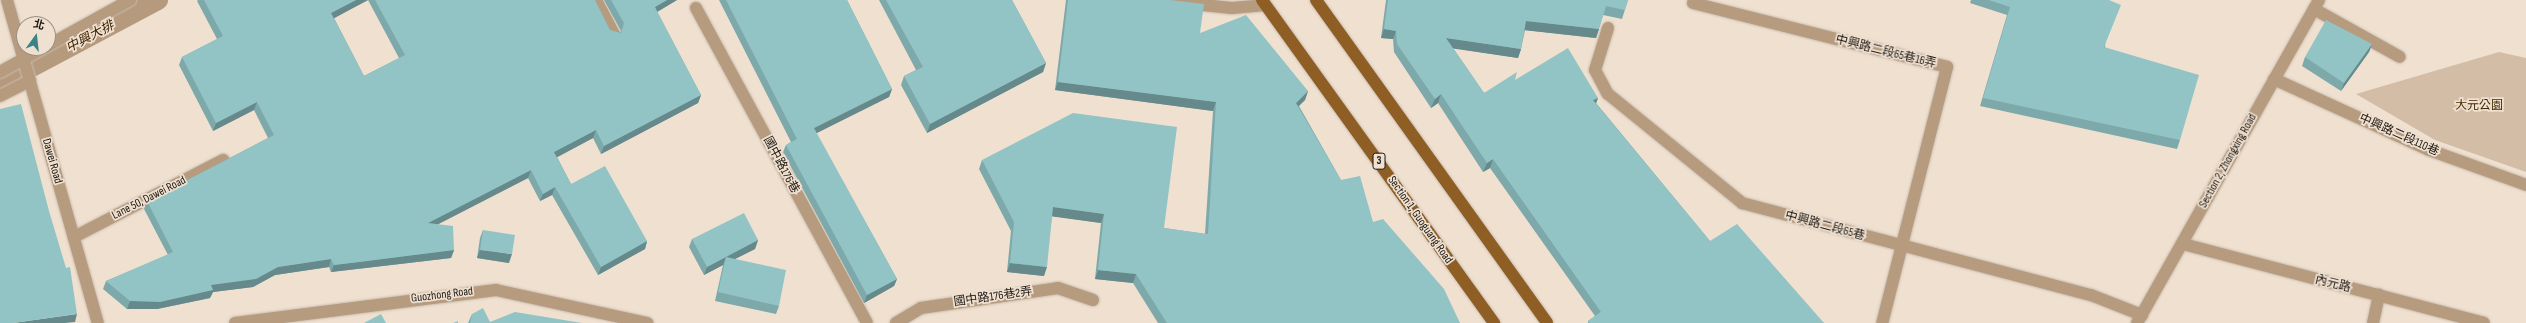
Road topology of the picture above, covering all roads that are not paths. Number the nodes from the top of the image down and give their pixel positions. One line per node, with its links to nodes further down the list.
1 (6, 0): 13 (street, Dawei Road)
2 (130, 0): 13 (street)
3 (596, 0): 11 (street)
4 (1155, 0): 6 (street)
5 (1316, 0): 32 (main road)
6 (1264, 2): 31 (main road, Section 1, Guoguang Road / 3)
7 (1693, 3): 22 (street, 中興路二段65巷16弄)
8 (2317, 5): 12 (street); 15 (street, Section 2, Zhongxing Road)
9 (696, 8): 29 (street, 國中路176巷)
10 (1608, 28): 22 (street, 中興路二段65巷)
11 (614, 34)
12 (2400, 57)
13 (24, 62): 14 (street); 16 (street, Dawei Road)
14 (0, 72)
15 (2274, 79): 19 (street, 中興路二段110巷); 21 (street, Section 2, Zhongxing Road)
16 (30, 81): 17 (street); 20 (street, Dawei Road)
17 (0, 96)
18 (223, 160): 20 (street, Lane 50, Dawei Road)
19 (2526, 186)
20 (74, 237): 26 (street, Dawei Road)
21 (2183, 244): 23 (street, 內元路); 25 (street, Section 2, Zhongxing Road)
22 (1903, 247): 25 (street, 中興路二段65巷); 33 (street)
23 (2379, 295): 34 (street); 35 (street, 內元路)
24 (1093, 300): 30 (street, 國中路176巷2弄)
25 (2140, 319)
26 (98, 323)
27 (235, 323): 28 (street, Guozhong Road)
28 (647, 323)
29 (866, 323)
30 (896, 323)
31 (1494, 323)
32 (1547, 323)
33 (1882, 323)
34 (2373, 323)
35 (2484, 323)

